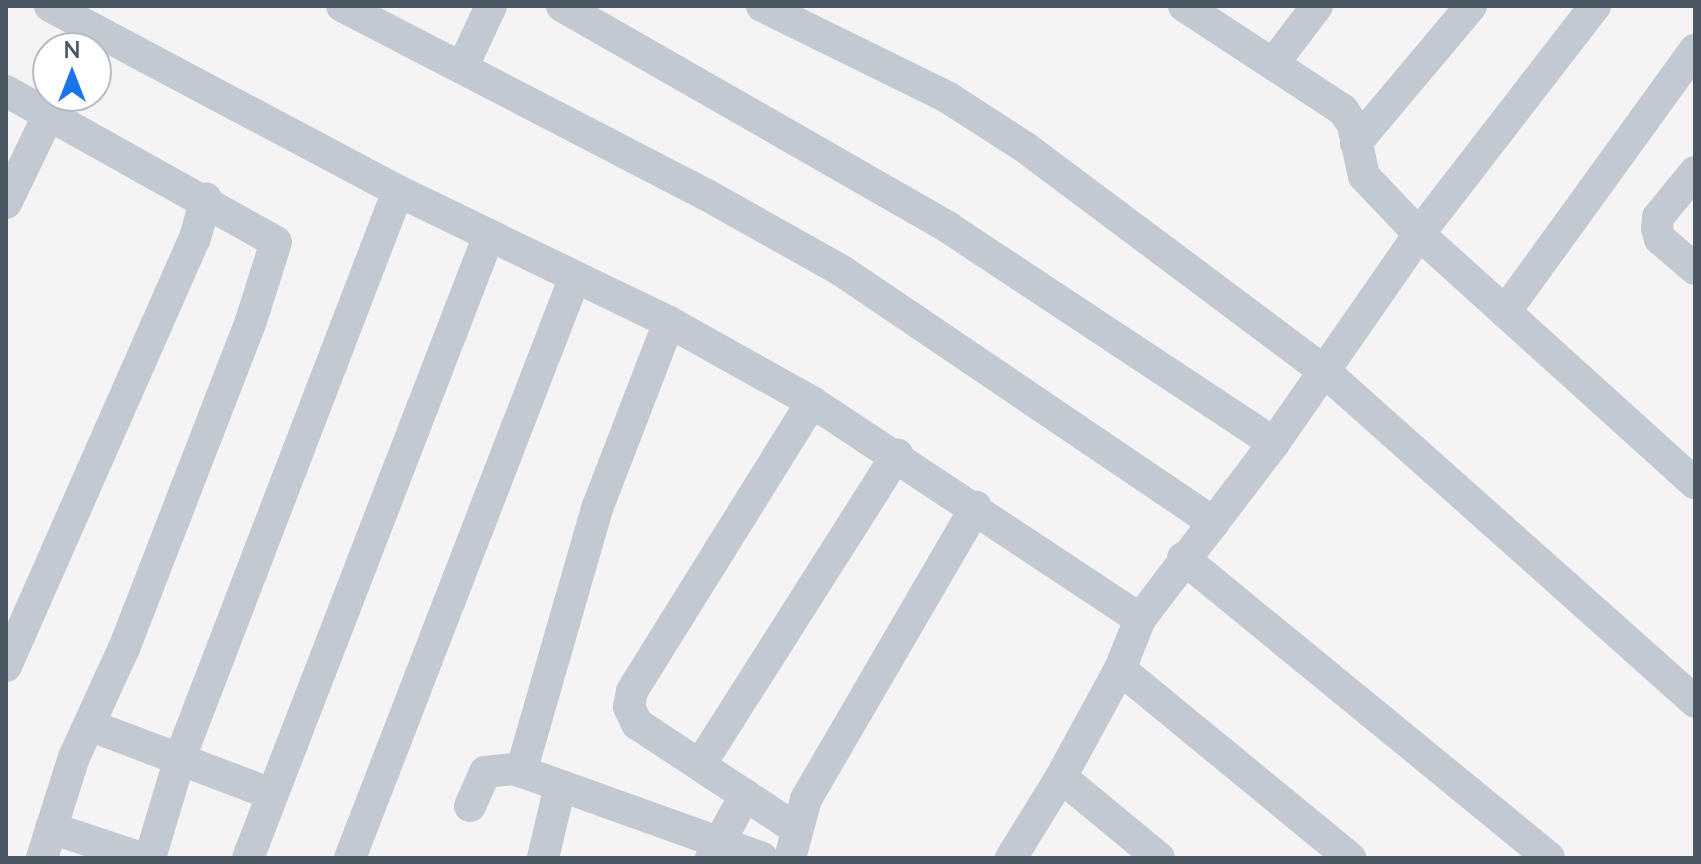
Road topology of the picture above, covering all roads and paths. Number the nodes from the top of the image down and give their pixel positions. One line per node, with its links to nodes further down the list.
1 (50, 6): 17 (street)
2 (342, 6): 12 (street)
3 (491, 6): 12 (street)
4 (562, 6): 28 (street)
5 (762, 6): 26 (street)
6 (1184, 6): 11 (street)
7 (1317, 6): 11 (street)
8 (1471, 6): 15 (street)
9 (1595, 6): 20 (street)
10 (1695, 50): 24 (street)
11 (1273, 64): 15 (street)
12 (462, 68): 32 (street)
13 (6, 91): 14 (street)
14 (48, 116): 18 (street); 19 (street)
15 (1356, 143): 20 (street)
16 (1695, 172): 22 (street)
17 (398, 191): 21 (street); 39 (street)
18 (206, 198): 35 (street); 38 (street)
19 (6, 203)
20 (1419, 234): 24 (street); 26 (street)
21 (489, 235): 23 (street); 44 (street)
22 (1695, 269)
23 (575, 277): 25 (street); 53 (street)
24 (1505, 312): 30 (street)
25 (669, 322): 27 (street); 41 (street)
26 (1323, 370): 28 (street); 37 (street)
27 (812, 402): 29 (street); 40 (street)
28 (1274, 443): 32 (street)
29 (897, 454): 31 (street); 40 (street)
30 (1695, 483)
31 (976, 507): 34 (street); 48 (street)
32 (1214, 523): 33 (street)
33 (1183, 558): 34 (street); 59 (street)
34 (1140, 619): 36 (street)
35 (6, 666)
36 (1120, 669): 42 (street); 58 (street)
37 (1695, 702)
38 (89, 725): 39 (street); 47 (street)
39 (180, 758): 44 (street); 51 (street)
40 (700, 765): 45 (street)
41 (521, 772): 43 (street); 46 (street)
42 (1061, 777): 56 (street); 57 (street)
43 (560, 786): 49 (street); 54 (street)
44 (269, 793): 52 (street)
45 (745, 795): 48 (street); 49 (street)
46 (470, 806)
47 (46, 843): 50 (street)
48 (792, 843)
49 (714, 851): 55 (street)
50 (141, 858)
51 (150, 858)
52 (248, 858)
53 (350, 858)
54 (543, 858)
55 (762, 858)
56 (1011, 858)
57 (1159, 858)
58 (1350, 858)
59 (1549, 858)

